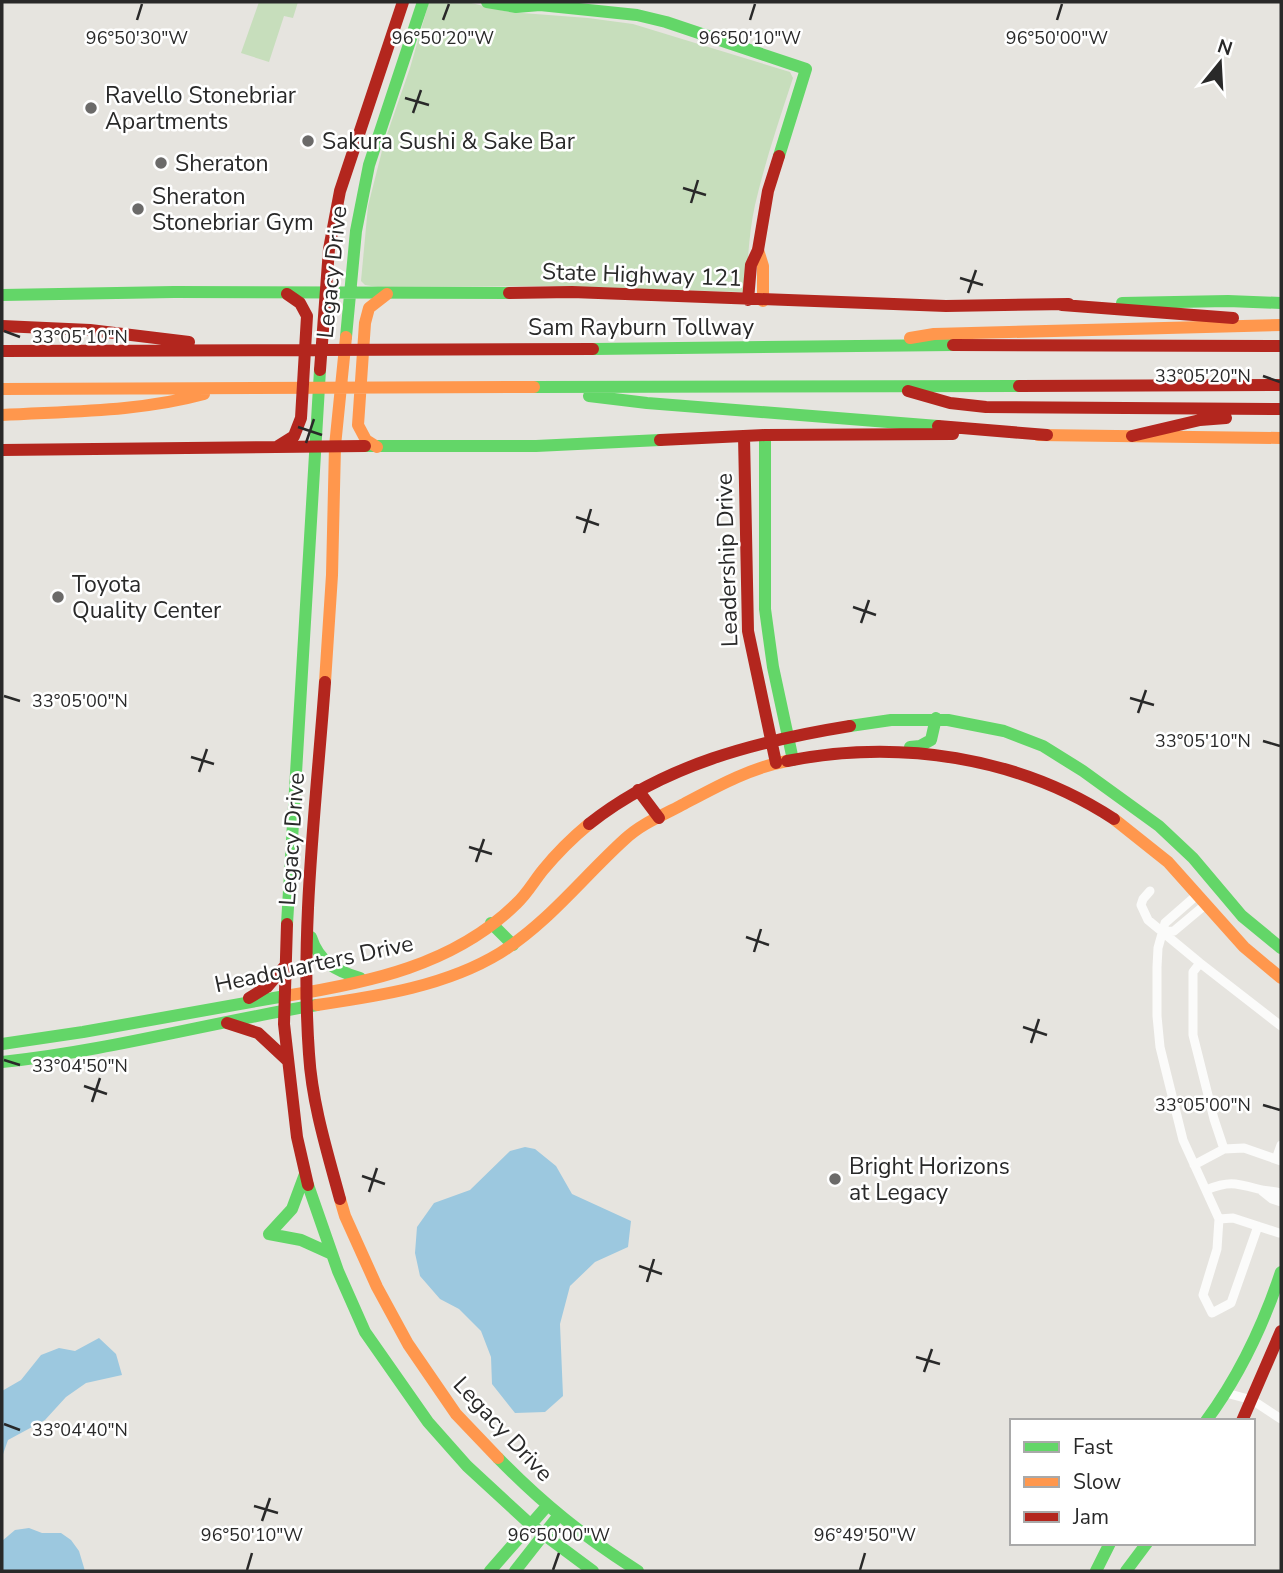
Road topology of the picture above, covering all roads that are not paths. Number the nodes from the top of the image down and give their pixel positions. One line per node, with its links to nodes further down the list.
1 (403, 2): 7 (main road, Legacy Drive)
2 (423, 2): 9 (main road, Legacy Drive)
3 (487, 2): 4 (main road)
4 (536, 3): 5 (main road)
5 (758, 250): 11 (main road); 12 (main road)
6 (285, 293): 7 (main road, State Highway 121); 10 (main road, State Highway 121); 34 (main road)
7 (325, 293): 9 (main road, State Highway 121); 35 (main road, Legacy Drive)
8 (388, 293): 9 (main road, State Highway 121); 11 (main road, State Highway 121); 37 (main road)
9 (351, 294): 20 (main road, Legacy Drive)
10 (2, 295)
11 (748, 300): 12 (main road, State Highway 121)
12 (763, 301): 14 (main road, State Highway 121)
13 (1281, 303): 14 (main road, State Highway 121)
14 (1062, 305): 15 (main road)
15 (1281, 323): 17 (main road)
16 (2, 326): 19 (main road)
17 (866, 346): 18 (main road, Sam Rayburn Tollway); 20 (main road, Sam Rayburn Tollway)
18 (1281, 346)
19 (240, 349): 20 (main road, Sam Rayburn Tollway); 21 (main road, Sam Rayburn Tollway)
20 (345, 349): 36 (main road, Legacy Drive)
21 (2, 351)
22 (1281, 385): 23 (main road)
23 (888, 386): 25 (main road); 27 (main road)
24 (220, 388): 25 (main road); 26 (main road); 28 (main road)
25 (524, 388): 30 (main road)
26 (2, 389)
27 (1281, 410): 32 (main road)
28 (2, 415)
29 (765, 435): 30 (main road); 31 (main road); 40 (main road, Leadership Drive)
30 (1047, 435): 32 (main road)
31 (744, 436): 37 (main road); 41 (main road, Leadership Drive)
32 (1132, 436): 33 (main road)
33 (1281, 438)
34 (278, 446): 35 (main road); 38 (main road)
35 (314, 446): 36 (main road); 60 (main road, Legacy Drive)
36 (335, 446): 37 (main road); 55 (main road, Legacy Drive)
37 (377, 447)
38 (2, 450)
39 (936, 718): 40 (main road, Headquarters Drive); 42 (main road); 46 (main road, Headquarters Drive)
40 (788, 737): 41 (main road, Headquarters Drive); 43 (main road, Leadership Drive)
41 (771, 741): 44 (main road, Leadership Drive); 45 (main road, Headquarters Drive)
42 (871, 751): 43 (main road, Headquarters Drive); 48 (main road, Headquarters Drive)
43 (793, 760): 44 (main road, Headquarters Drive)
44 (776, 763): 47 (main road, Headquarters Drive)
45 (638, 790): 47 (main road); 54 (main road, Headquarters Drive)
46 (1141, 811): 48 (main road); 49 (main road); 50 (main road, Headquarters Drive)
47 (659, 818): 57 (main road, Headquarters Drive)
48 (1121, 826): 49 (main road, Headquarters Drive)
49 (1133, 835): 52 (main road, Headquarters Drive)
50 (1218, 889): 52 (main road); 53 (main road); 58 (main road, Headquarters Drive)
51 (1150, 891): 56 (street)
52 (1197, 895): 53 (main road, Headquarters Drive); 56 (street)
53 (1205, 905): 56 (street); 61 (main road, Headquarters Drive)
54 (491, 923): 57 (main road); 62 (main road, Headquarters Drive)
55 (307, 925): 62 (main road); 63 (main road, Legacy Drive)
56 (1163, 932): 59 (street); 76 (street)
57 (513, 945): 66 (main road, Headquarters Drive)
58 (1281, 948)
59 (1200, 963): 69 (street); 74 (street)
60 (285, 966): 64 (main road, Legacy Drive); 65 (main road)
61 (1281, 978)
62 (368, 979): 63 (main road, Headquarters Drive)
63 (307, 991): 64 (main road, Headquarters Drive); 66 (main road, Legacy Drive)
64 (285, 995): 65 (main road, Headquarters Drive); 67 (main road, Legacy Drive)
65 (234, 1004): 70 (main road, Headquarters Drive)
66 (307, 1006): 67 (main road, Headquarters Drive); 94 (main road, Legacy Drive)
67 (285, 1010): 68 (main road, Headquarters Drive); 71 (main road, Legacy Drive)
68 (220, 1022): 71 (main road); 72 (main road, Headquarters Drive)
69 (1281, 1026)
70 (2, 1044)
71 (286, 1060): 77 (main road, Legacy Drive)
72 (2, 1062)
73 (1281, 1145): 75 (street)
74 (1224, 1149): 75 (street); 76 (street)
75 (1279, 1160)
76 (1194, 1165): 78 (street)
77 (305, 1174): 85 (main road, Legacy Drive); 85 (main road)
78 (1206, 1190): 79 (street); 82 (street)
79 (1260, 1190): 80 (street); 81 (street)
80 (1281, 1193)
81 (1281, 1202)
82 (1219, 1219): 83 (street); 83 (street)
83 (1258, 1226): 84 (street)
84 (1279, 1233)
85 (331, 1254): 96 (main road, Legacy Drive)
86 (1281, 1272): 88 (main road)
87 (1281, 1331): 90 (main road)
88 (1234, 1382): 89 (main road); 90 (street)
89 (1226, 1393): 90 (street); 91 (main road)
90 (1252, 1400): 92 (main road); 93 (street)
91 (1207, 1419)
92 (1243, 1419)
93 (1281, 1419)
94 (547, 1506): 95 (main road, Legacy Drive); 96 (main road)
95 (559, 1515): 97 (main road); 103 (main road, Legacy Drive)
96 (531, 1525): 97 (main road, Legacy Drive); 100 (main road)
97 (544, 1535): 101 (main road); 102 (main road, Legacy Drive)
98 (1109, 1545): 104 (main road)
99 (1146, 1545): 105 (main road)
100 (490, 1571)
101 (515, 1571)
102 (593, 1571)
103 (638, 1571)
104 (1096, 1571)
105 (1126, 1571)

